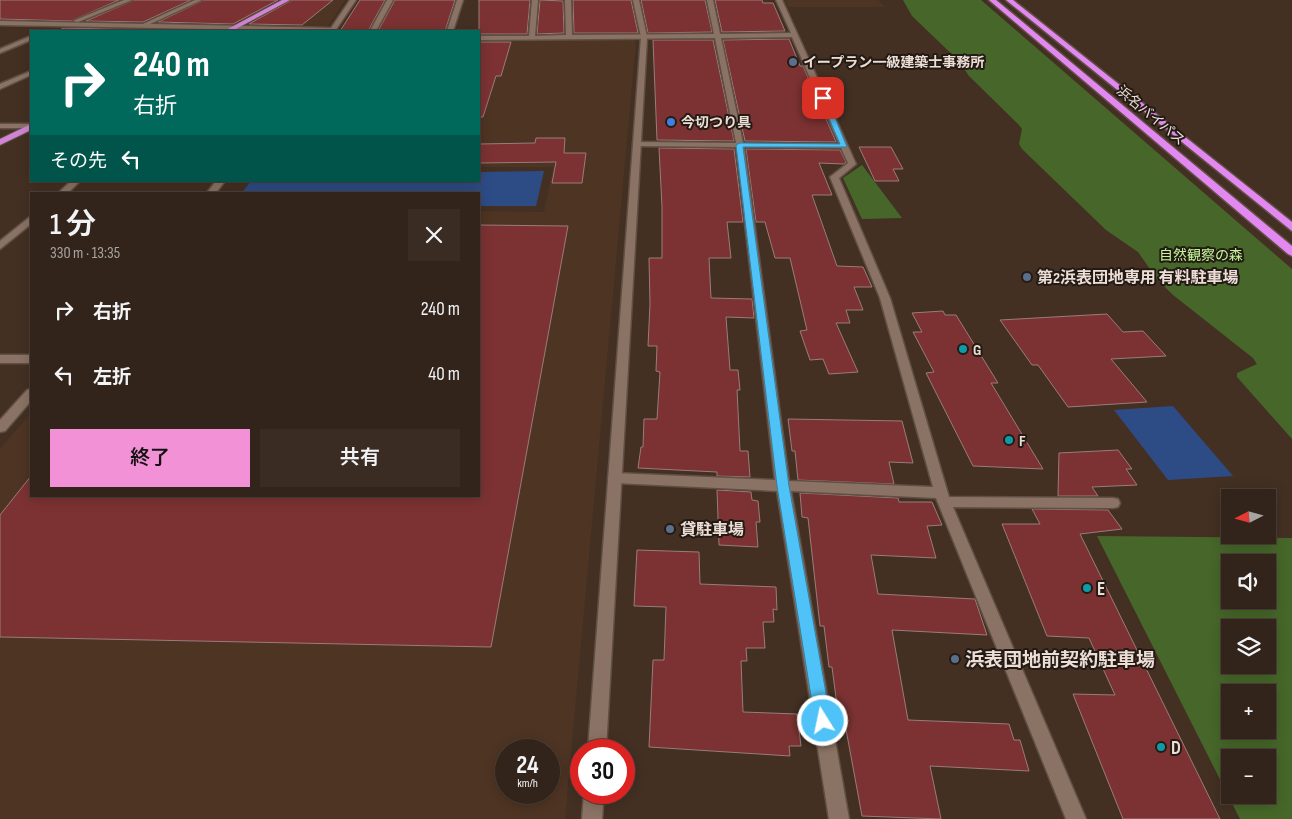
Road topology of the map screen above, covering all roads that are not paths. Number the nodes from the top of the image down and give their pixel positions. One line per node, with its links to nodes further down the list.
1 (129, 0): 15 (street)
2 (199, 0): 16 (street)
3 (286, 0): 17 (highway)
4 (353, 0): 21 (street)
5 (390, 0): 22 (street)
6 (460, 0): 23 (street)
7 (535, 0): 29 (street)
8 (568, 0): 30 (street)
9 (636, 0): 26 (street)
10 (710, 0): 25 (street)
11 (779, 0): 24 (street)
12 (992, 0): 48 (highway, 浜名バイパス)
13 (1009, 0): 46 (highway, 浜名バイパス)
14 (0, 23): 15 (street)
15 (69, 24): 16 (street); 18 (street)
16 (144, 25): 17 (street); 19 (street)
17 (235, 28): 20 (highway); 21 (street)
18 (52, 30)
19 (132, 30)
20 (230, 30)
21 (333, 30)
22 (375, 30)
23 (450, 30)
24 (795, 35): 25 (street); 40 (street)
25 (717, 36): 26 (street); 39 (street)
26 (644, 37): 30 (street); 38 (street)
27 (30, 38): 31 (street)
28 (480, 38): 29 (street)
29 (532, 38): 30 (street)
30 (569, 38)
31 (0, 50)
32 (30, 74): 33 (street)
33 (0, 87)
34 (0, 126): 35 (street)
35 (30, 126)
36 (30, 127): 37 (highway)
37 (0, 142)
38 (637, 144): 39 (street); 53 (street)
39 (740, 145): 40 (street); 54 (street)
40 (844, 146): 55 (street)
41 (75, 182): 43 (street)
42 (220, 182): 44 (street)
43 (64, 192)
44 (212, 192)
45 (30, 220): 47 (street)
46 (1292, 228)
47 (0, 246)
48 (1292, 252)
49 (0, 359): 50 (street)
50 (30, 359)
51 (30, 394): 52 (street)
52 (0, 428)
53 (615, 478): 54 (street); 57 (street)
54 (783, 486): 55 (street); 60 (street)
55 (942, 497): 56 (street); 61 (street)
56 (1113, 503)
57 (597, 739)
58 (593, 804): 59 (street)
59 (592, 819)
60 (839, 819)
61 (1076, 819)

